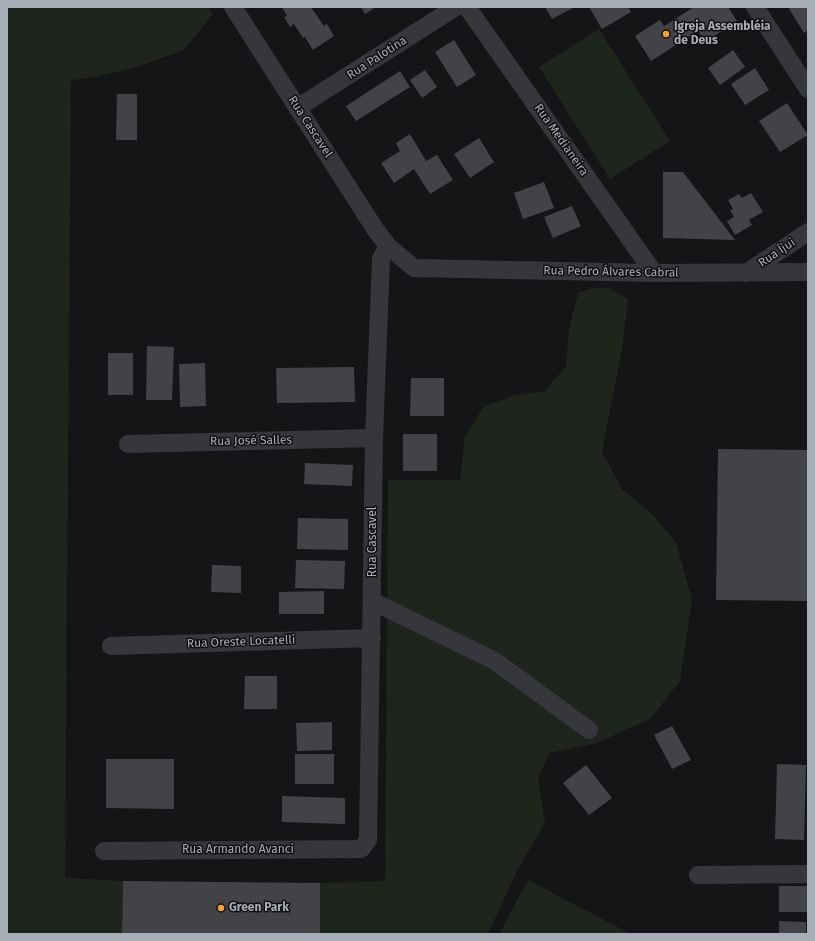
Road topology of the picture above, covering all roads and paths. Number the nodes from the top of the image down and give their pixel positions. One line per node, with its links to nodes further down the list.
1 (233, 7): 6 (street, Rua Cascavel)
2 (456, 7): 6 (street, Rua Palotina)
3 (467, 7): 11 (street, Rua Medianeira)
4 (755, 7): 5 (street)
5 (808, 89)
6 (298, 108): 8 (street, Rua Cascavel)
7 (808, 232): 12 (street, Rua Íjui)
8 (388, 246): 9 (street, Rua Cascavel); 13 (street, Rua Cascavel)
9 (414, 268): 11 (street, Rua Pedro Álvares Cabral)
10 (808, 272): 12 (street, Rua Pedro Álvares Cabral)
11 (654, 273): 12 (street, Rua Pedro Álvares Cabral)
12 (746, 273)
13 (374, 438): 14 (street, Rua José Salles); 15 (street, Rua Cascavel)
14 (128, 444)
15 (372, 602): 16 (street, Rua Cascavel); 18 (street)
16 (372, 638): 17 (street, Rua Oreste Locatelli); 19 (street, Rua Cascavel)
17 (111, 646)
18 (589, 730)
19 (368, 840): 20 (street, Rua Armando Avanci)
20 (104, 851)
21 (808, 874): 22 (street)
22 (698, 875)

